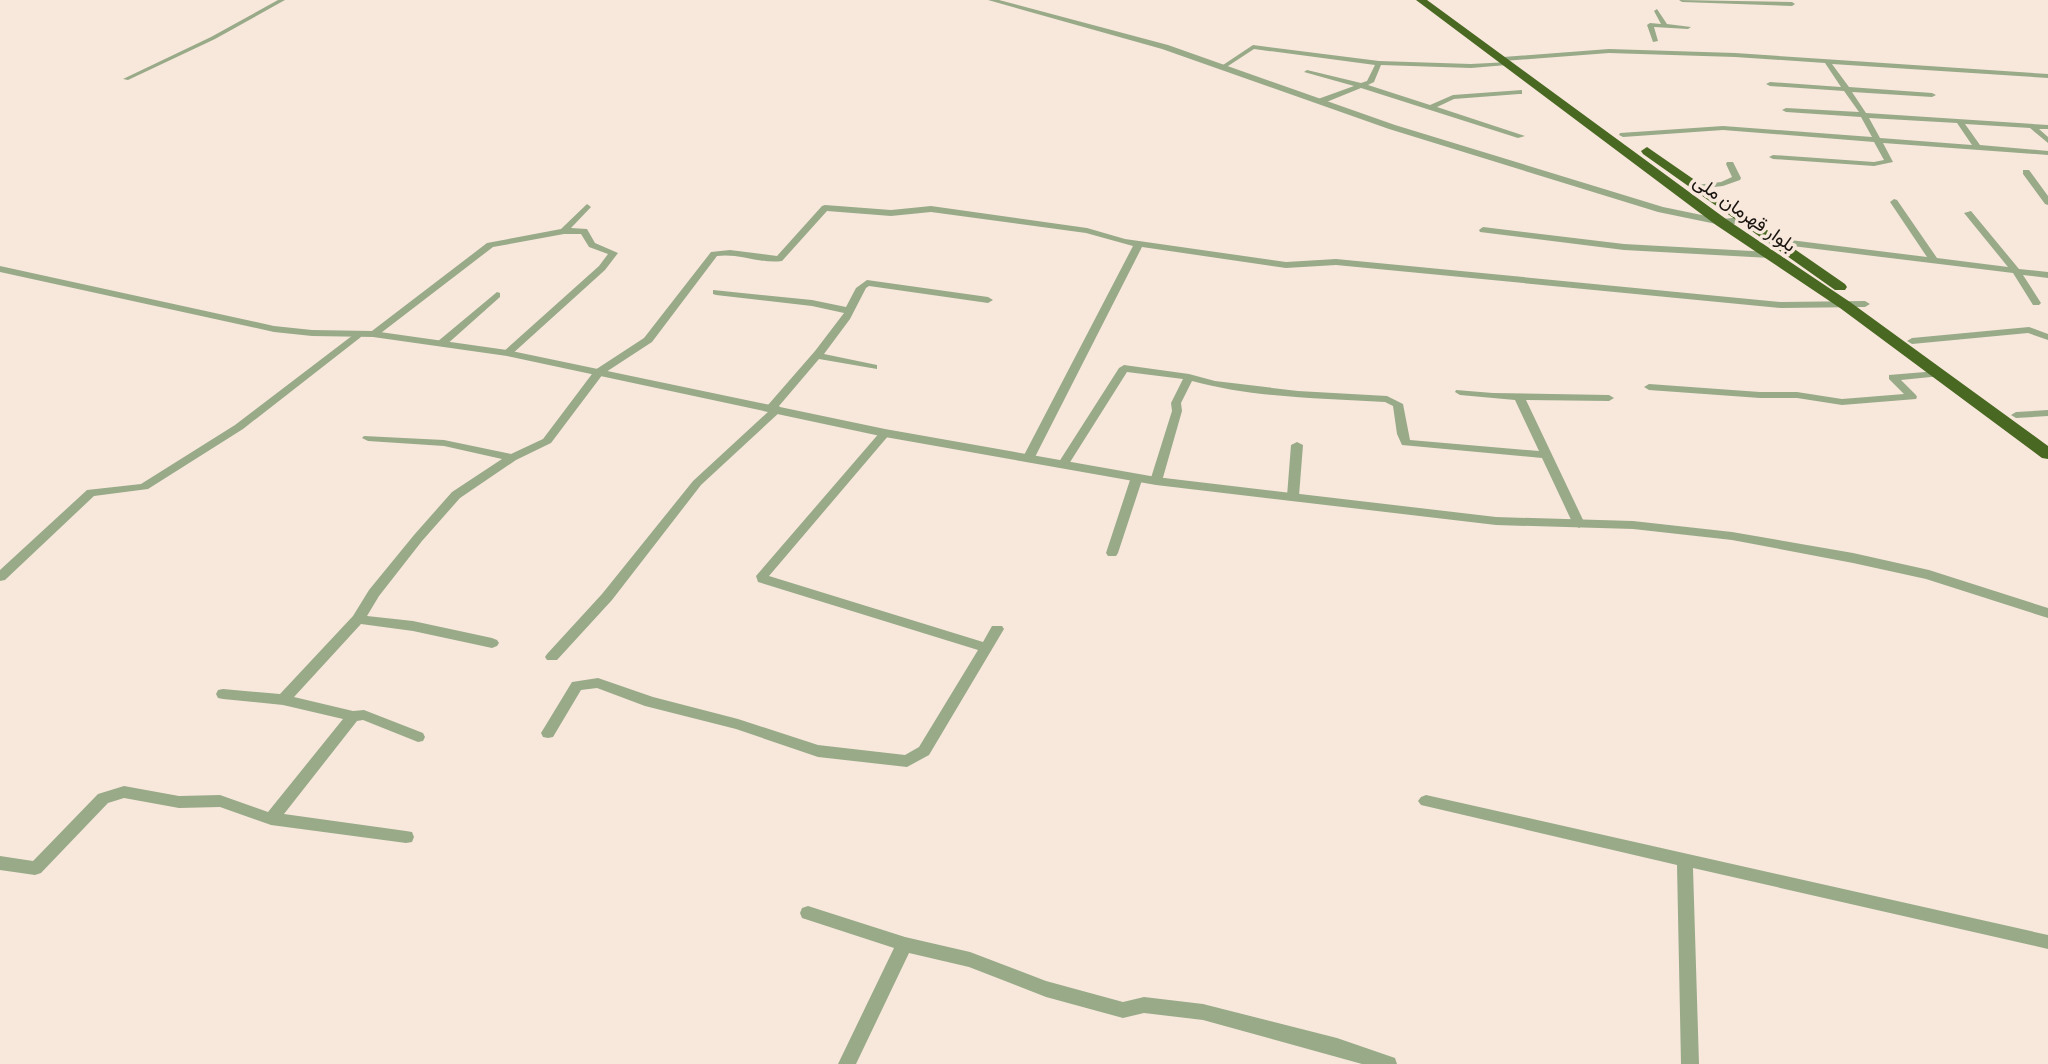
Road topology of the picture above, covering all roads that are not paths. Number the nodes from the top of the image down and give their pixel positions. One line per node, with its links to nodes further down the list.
1 (282, 0): 17 (street)
2 (991, 0): 14 (street)
3 (1421, 0): 11 (highway, بلوار قهرمان ملی)
4 (1435, 0): 11 (highway, بلوار قهرمان ملی)
5 (1682, 0): 6 (street)
6 (1792, 4)
7 (1657, 11): 8 (street)
8 (1665, 26): 9 (street); 10 (street)
9 (1688, 27)
10 (1655, 41)
11 (1508, 60): 12 (street); 13 (street); 30 (highway, بلوار قهرمان ملی); 45 (highway, بلوار قهرمان ملی)
12 (1379, 62): 14 (street); 19 (street)
13 (1828, 62): 16 (street); 20 (street)
14 (1223, 67): 23 (street)
15 (1307, 72): 19 (street)
16 (2048, 76)
17 (126, 79)
18 (1770, 84): 20 (street)
19 (1360, 85): 23 (street); 24 (street)
20 (1844, 89): 22 (street); 26 (street)
21 (1519, 92): 24 (street)
22 (1932, 95)
23 (1321, 101): 45 (street)
24 (1432, 107): 31 (street)
25 (1786, 110): 26 (street)
26 (1864, 115): 27 (street); 33 (street)
27 (1959, 122): 28 (street); 34 (street)
28 (2032, 126): 29 (street); 32 (street)
29 (2048, 128)
30 (1623, 135): 33 (street); 39 (highway, بلوار قهرمان ملی)
31 (1521, 136)
32 (2048, 141)
33 (1877, 142): 34 (street); 36 (street)
34 (1978, 148): 35 (street)
35 (2048, 153)
36 (1773, 157)
37 (1730, 164): 39 (street)
38 (2026, 172): 41 (street)
39 (1699, 187): 44 (highway, بلوار قهرمان ملی)
40 (1894, 202): 51 (street)
41 (2048, 202)
42 (587, 207): 47 (street)
43 (1968, 213): 53 (street)
44 (1744, 220): 45 (street); 48 (highway, بلوار قهرمان ملی)
45 (1721, 222): 50 (highway, بلوار قهرمان ملی)
46 (1483, 230): 50 (street)
47 (564, 231): 62 (street); 67 (street)
48 (1775, 241): 51 (street); 59 (highway, بلوار قهرمان ملی)
49 (1139, 244): 60 (street); 70 (street); 87 (street)
50 (1770, 256): 60 (highway, بلوار قهرمان ملی)
51 (1933, 259): 53 (street)
52 (0, 269): 63 (street)
53 (2016, 271): 54 (street); 58 (street)
54 (2048, 275)
55 (716, 292): 61 (street)
56 (497, 295): 66 (street)
57 (988, 300): 61 (street)
58 (2036, 303)
59 (1865, 304): 60 (street); 65 (highway, بلوار قهرمان ملی)
60 (1845, 305): 71 (highway, بلوار قهرمان ملی)
61 (850, 311): 68 (street)
62 (373, 334): 63 (street); 66 (street)
63 (357, 335): 94 (street)
64 (2048, 337): 65 (street)
65 (1912, 341): 79 (highway, بلوار قهرمان ملی)
66 (441, 344): 67 (street)
67 (507, 353): 70 (street)
68 (818, 356): 69 (street); 77 (street)
69 (873, 367)
70 (599, 372): 77 (street); 86 (street)
71 (1937, 374): 73 (street); 84 (highway, بلوار قهرمان ملی)
72 (1189, 377): 85 (street); 88 (street); 90 (street)
73 (1649, 387)
74 (1460, 392): 75 (street)
75 (1519, 397): 76 (street); 85 (street)
76 (1609, 398)
77 (774, 408): 80 (street); 100 (street)
78 (2048, 413): 79 (street)
79 (2016, 415): 81 (highway, بلوار قهرمان ملی)
80 (885, 433): 87 (street); 99 (street)
81 (2048, 438)
82 (368, 439): 86 (street)
83 (1297, 445): 91 (street)
84 (2048, 454)
85 (1546, 455): 92 (street)
86 (512, 458): 96 (street)
87 (1028, 458): 88 (street)
88 (1063, 465): 89 (street)
89 (1137, 477): 90 (street); 93 (street)
90 (1156, 481): 91 (street)
91 (1293, 496): 92 (street)
92 (1579, 524): 95 (street)
93 (1111, 553)
94 (0, 576)
95 (2048, 612)
96 (358, 619): 98 (street); 102 (street)
97 (997, 629): 99 (street)
98 (492, 643)
99 (984, 647): 104 (street)
100 (552, 657)
101 (223, 694): 102 (street)
102 (283, 700): 103 (street)
103 (353, 716): 105 (street); 107 (street)
104 (548, 733)
105 (418, 737)
106 (1426, 801): 109 (street)
107 (271, 818): 108 (street); 110 (street)
108 (406, 837)
109 (1685, 861): 112 (street); 116 (street)
110 (0, 863)
111 (808, 913): 113 (street)
112 (2048, 942)
113 (905, 944): 114 (street); 115 (street)
114 (848, 1064)
115 (1388, 1064)
116 (1690, 1064)

